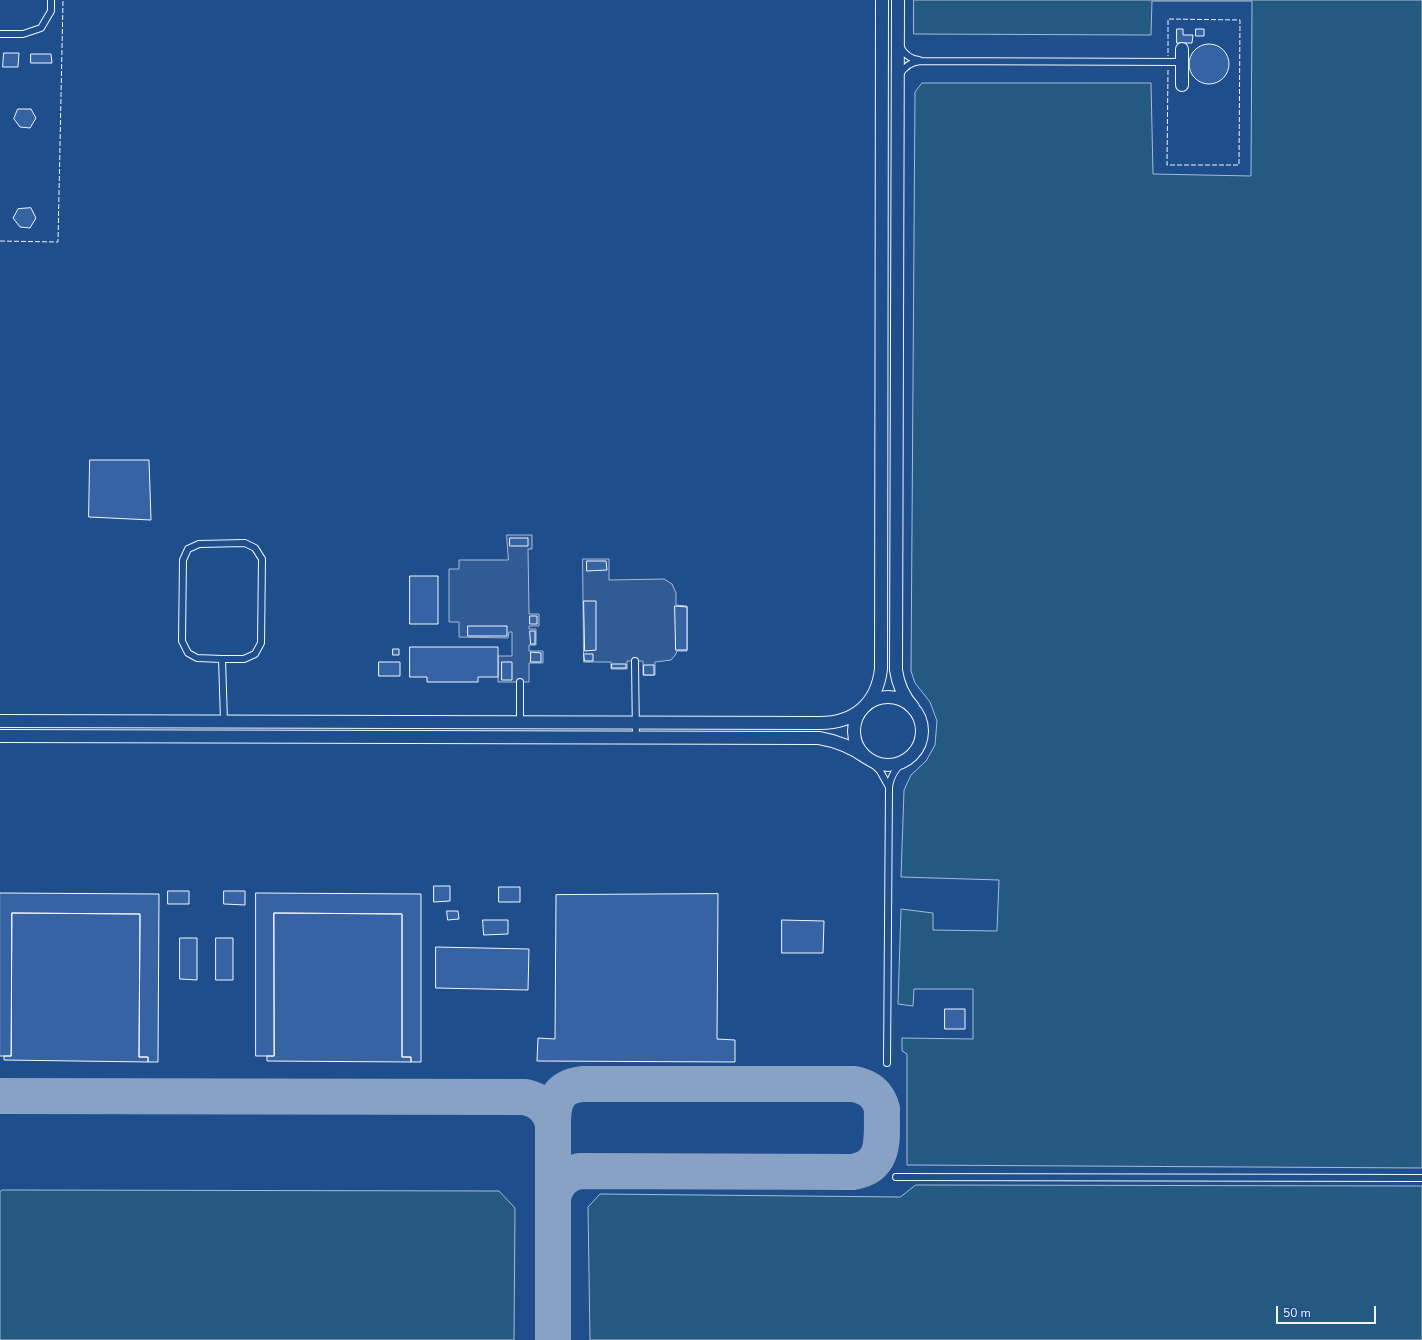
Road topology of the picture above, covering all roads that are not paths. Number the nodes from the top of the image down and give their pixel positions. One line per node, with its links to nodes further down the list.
1 (51, 0): 4 (lane)
2 (882, 0): 11 (street)
3 (898, 0): 5 (street)
4 (0, 34)
5 (898, 42): 7 (lane); 9 (street)
6 (1182, 49): 8 (street)
7 (920, 61): 8 (lane); 9 (lane)
8 (1182, 62): 10 (street)
9 (898, 83): 12 (street)
10 (1182, 85)
11 (882, 127): 12 (street); 13 (street)
12 (898, 127): 14 (street)
13 (882, 147): 14 (street); 19 (street)
14 (898, 147): 18 (street)
15 (222, 659): 15 (lane); 21 (lane)
16 (635, 662): 23 (lane)
17 (520, 682): 22 (lane)
18 (913, 707): 19 (street); 27 (street)
19 (863, 708): 23 (street); 26 (street)
20 (0, 720): 21 (street)
21 (224, 721): 22 (street)
22 (520, 722): 23 (street)
23 (636, 723): 25 (lane)
24 (0, 736): 25 (street)
25 (636, 738): 26 (street)
26 (867, 758): 27 (street); 28 (lane)
27 (908, 759): 28 (lane)
28 (889, 787): 29 (lane)
29 (887, 1063)
30 (896, 1177): 31 (lane)
31 (1422, 1178)

